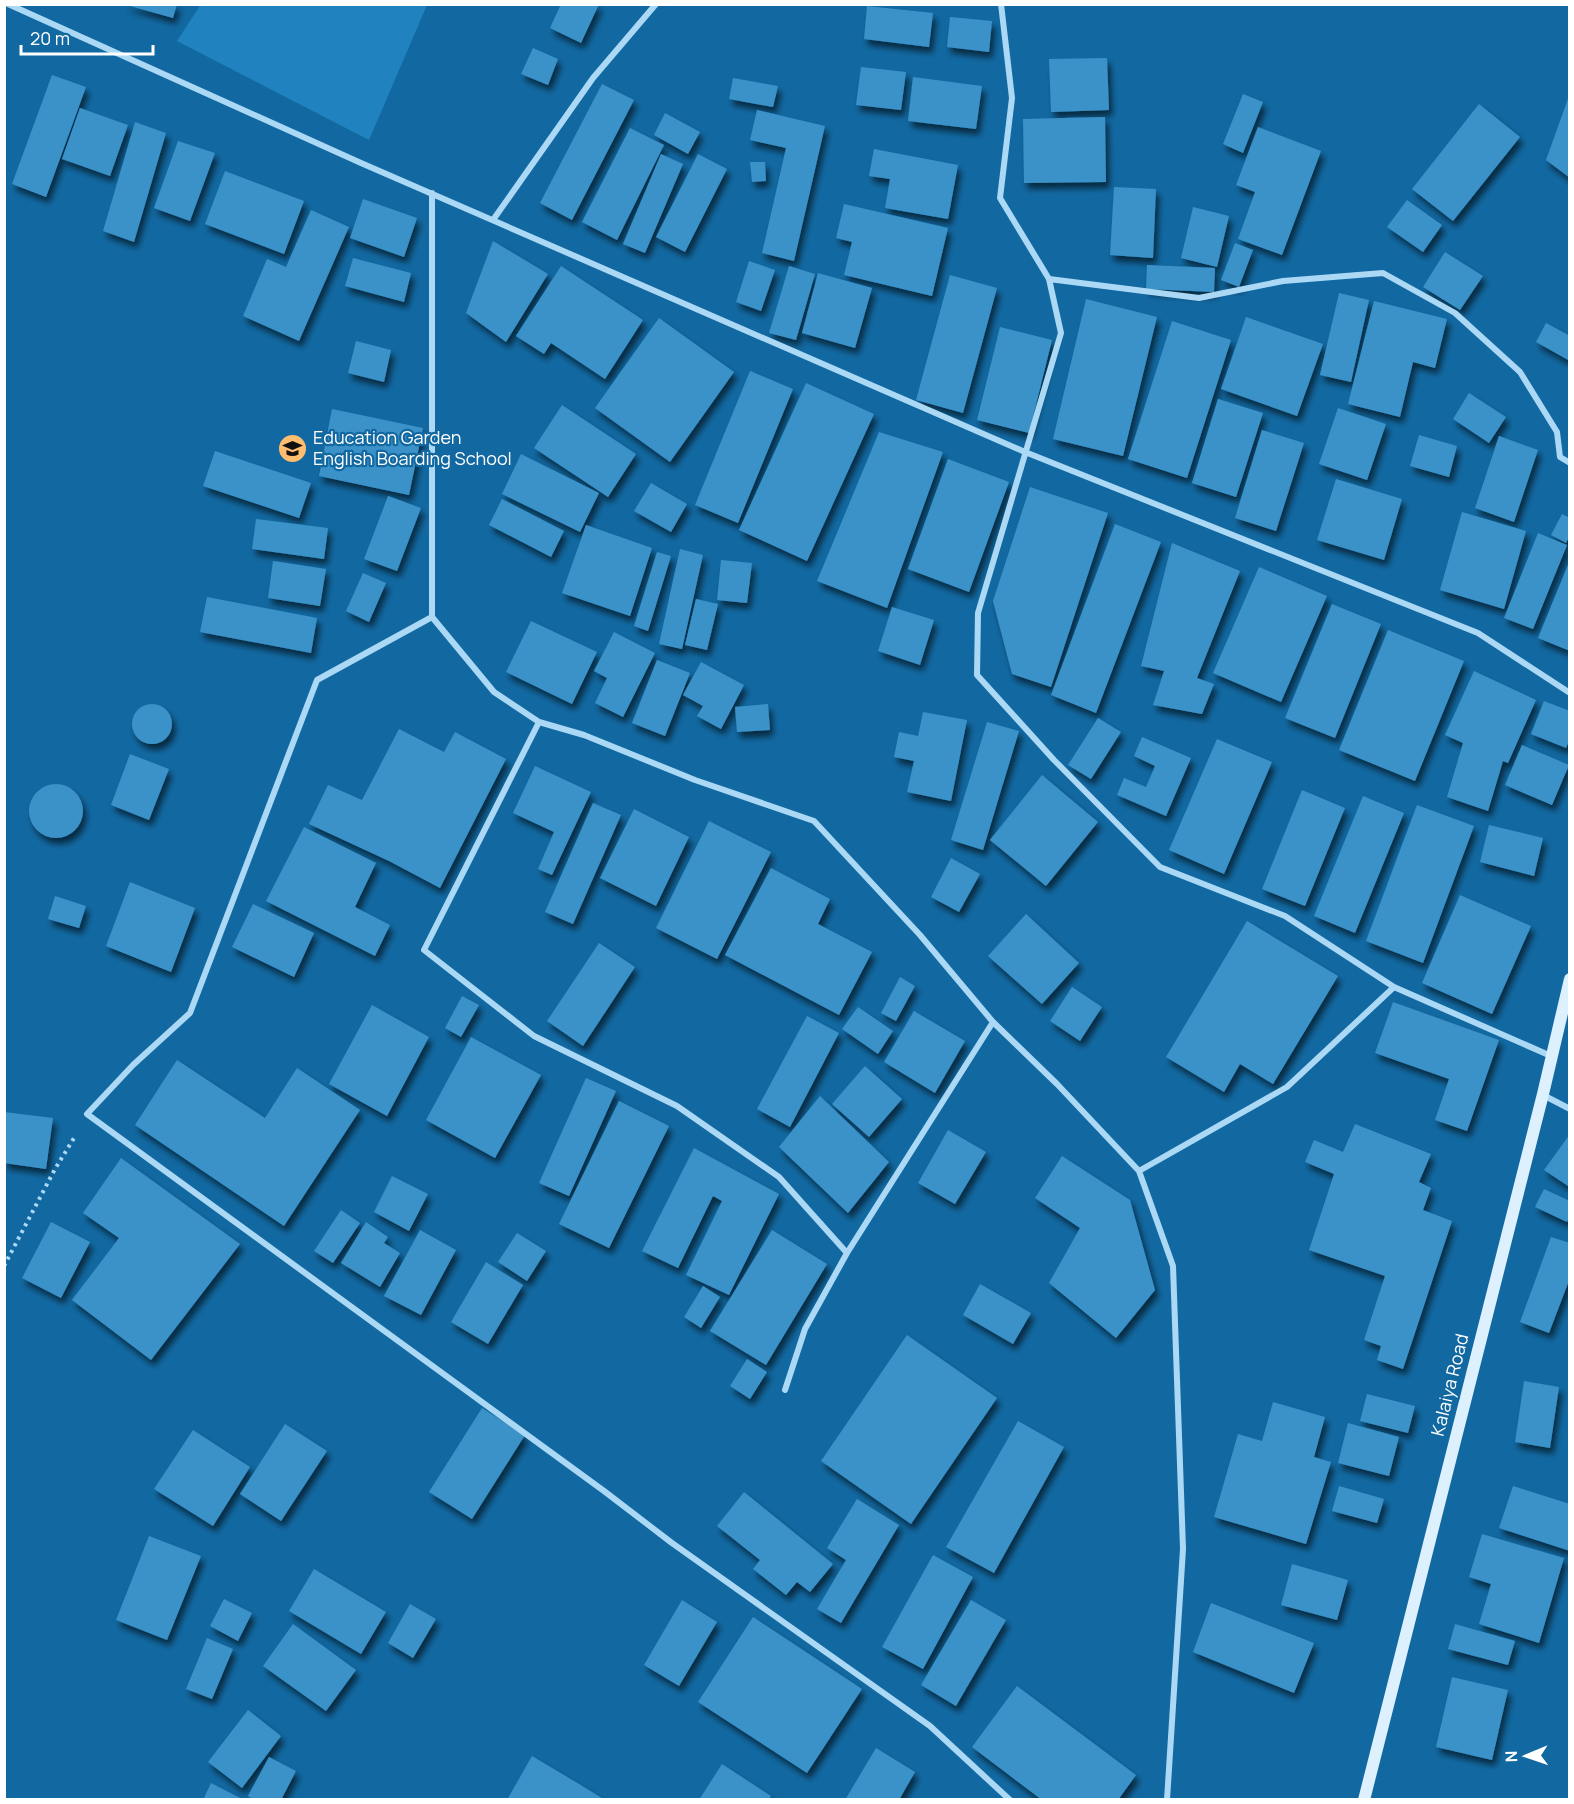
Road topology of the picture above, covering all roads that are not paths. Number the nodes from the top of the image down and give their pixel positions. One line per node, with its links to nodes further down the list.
1 (8, 4): 4 (street)
2 (656, 4): 5 (street)
3 (1001, 4): 6 (street)
4 (432, 194): 5 (street); 9 (street)
5 (493, 220): 7 (street)
6 (1049, 279): 7 (street); 8 (street)
7 (1025, 452): 10 (street); 13 (street)
8 (1569, 463)
9 (432, 617): 11 (street); 21 (street)
10 (1569, 693)
11 (538, 722): 14 (street); 19 (street)
12 (1569, 979): 15 (main road, Kalaiya Road)
13 (1394, 987): 15 (street); 18 (street)
14 (993, 1022): 18 (street); 19 (street)
15 (1551, 1056): 16 (main road, Kalaiya Road)
16 (1543, 1094): 17 (street); 23 (main road, Kalaiya Road)
17 (1569, 1109)
18 (1140, 1171): 22 (street)
19 (847, 1253): 20 (street)
20 (785, 1390)
21 (1010, 1800)
22 (1167, 1800)
23 (1364, 1800)

